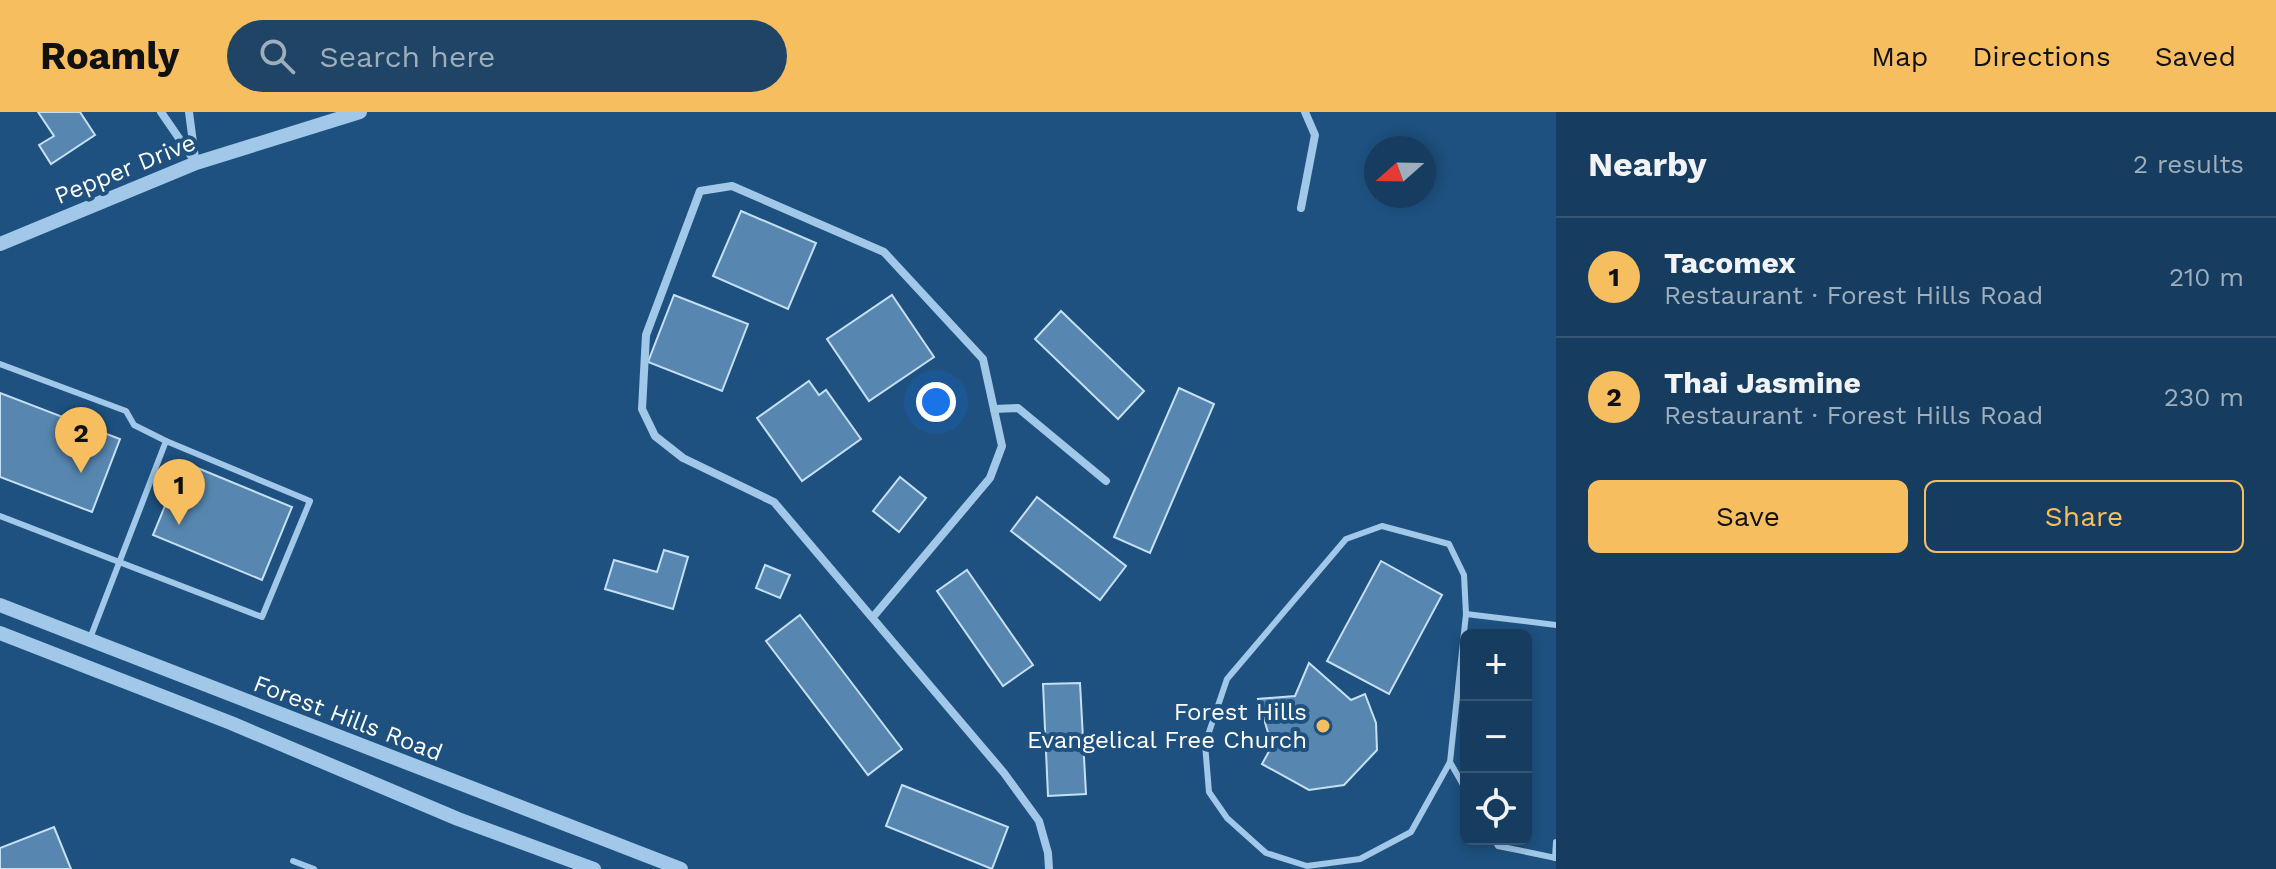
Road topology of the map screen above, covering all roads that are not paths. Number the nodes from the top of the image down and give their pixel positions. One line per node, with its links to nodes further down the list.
1 (161, 112): 5 (street)
2 (189, 112): 5 (street)
3 (360, 112): 5 (street, Pepper Drive)
4 (1305, 112): 6 (street)
5 (196, 163): 7 (street, Pepper Drive)
6 (1301, 208)
7 (0, 244)
8 (0, 364): 10 (lane)
9 (994, 409): 11 (street); 16 (street); 16 (street)
10 (166, 441): 13 (lane); 13 (lane)
11 (1106, 481)
12 (0, 516): 13 (lane)
13 (119, 562): 19 (lane)
14 (0, 605): 19 (street, Forest Hills Road)
15 (1466, 614): 17 (lane); 22 (lane); 22 (lane)
16 (873, 617): 31 (street)
17 (1556, 625)
18 (0, 633): 21 (street, Forest Hills Road)
19 (89, 641): 20 (street, Forest Hills Road)
20 (149, 664): 21 (street); 30 (street, Forest Hills Road)
21 (141, 688): 29 (street, Forest Hills Road)
22 (1450, 762): 23 (lane)
23 (1460, 780)
24 (1556, 842): 26 (lane)
25 (1497, 845): 26 (lane)
26 (1556, 858)
27 (293, 861): 28 (lane)
28 (314, 869)
29 (594, 869)
30 (681, 869)
31 (1049, 869)

